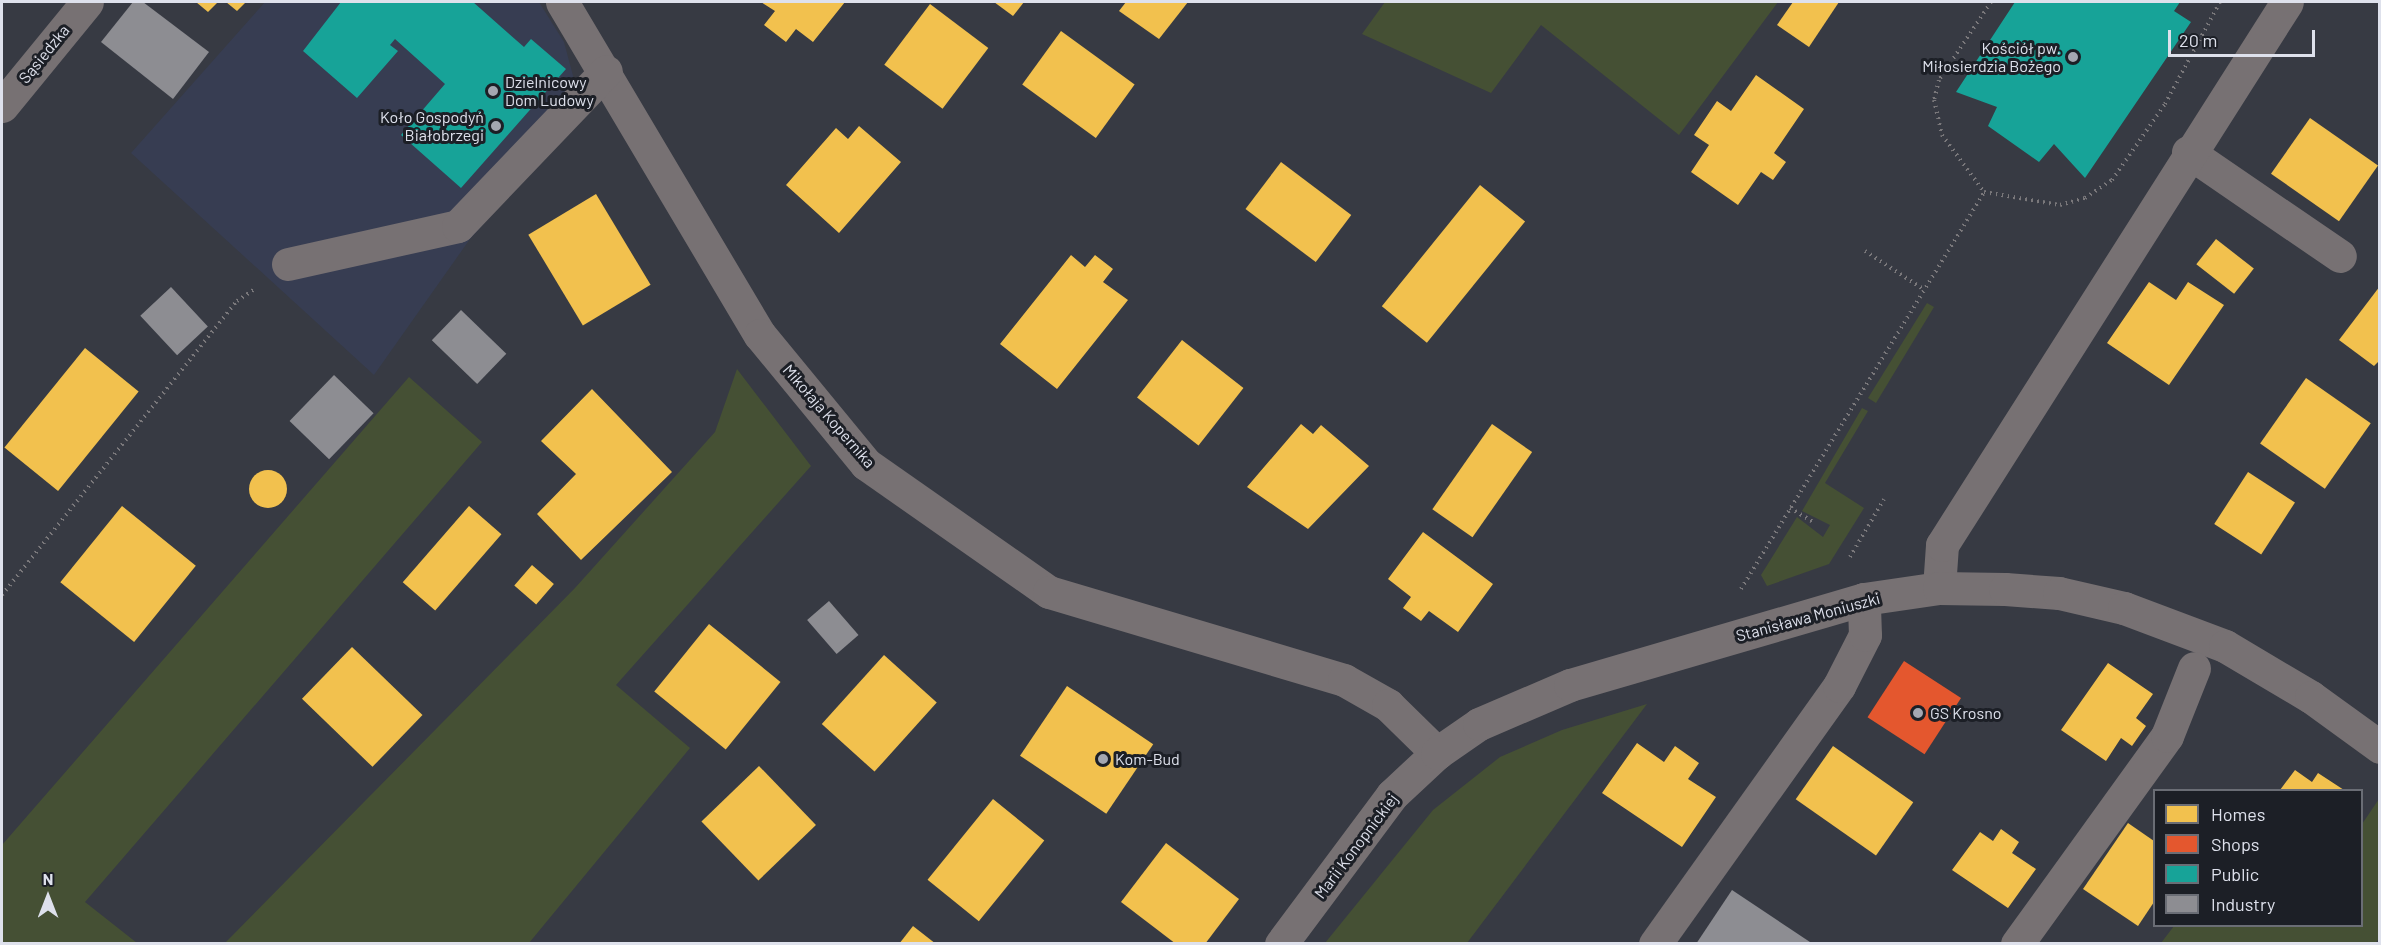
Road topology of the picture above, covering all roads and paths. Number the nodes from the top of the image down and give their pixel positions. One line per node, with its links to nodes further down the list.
1 (87, 2): 7 (street, Sąsiedzka)
2 (562, 2): 6 (street, Mikołaja Kopernika)
3 (1991, 2): 9 (path)
4 (2220, 2): 9 (path)
5 (2287, 2): 8 (street)
6 (606, 71): 12 (street); 24 (street, Mikołaja Kopernika)
7 (2, 106)
8 (2188, 152): 11 (street); 18 (street)
9 (1984, 192): 13 (path)
10 (1865, 251): 13 (path)
11 (2340, 256)
12 (288, 264): 19 (path)
13 (1923, 289): 15 (path)
14 (1884, 499): 17 (path)
15 (1790, 508): 16 (path); 20 (path)
16 (1815, 523)
17 (1848, 560)
18 (1939, 588): 21 (street, Stanisława Moniuszki); 23 (street, Stanisława Moniuszki)
19 (2, 595)
20 (1738, 595)
21 (1864, 599): 24 (street, Stanisława Moniuszki); 26 (street)
22 (2194, 668): 27 (street)
23 (2379, 747)
24 (1437, 753): 25 (street, Marii Konopnickiej)
25 (1281, 944)
26 (1655, 944)
27 (2017, 944)

